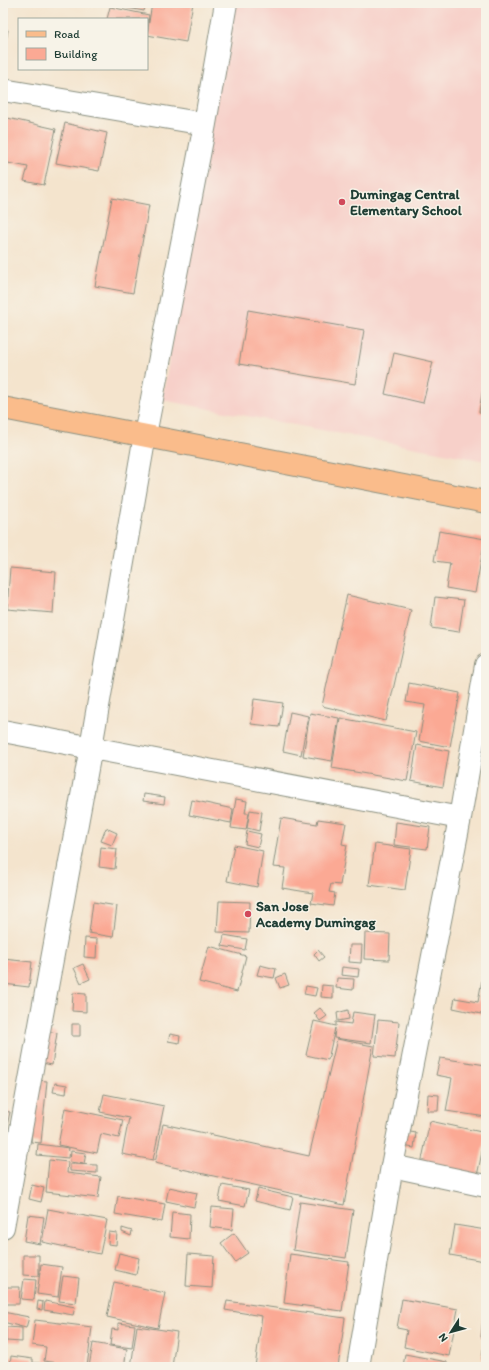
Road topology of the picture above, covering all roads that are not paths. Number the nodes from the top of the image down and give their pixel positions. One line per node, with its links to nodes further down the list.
1 (226, 3): 3 (street)
2 (3, 90): 3 (street)
3 (205, 124): 5 (street)
4 (3, 408): 5 (main road)
5 (145, 435): 6 (main road); 9 (street)
6 (486, 502)
7 (486, 665): 10 (street)
8 (3, 731): 9 (street)
9 (91, 747): 10 (street); 13 (street)
10 (460, 818): 11 (street)
11 (392, 1166): 12 (street); 14 (street)
12 (486, 1186)
13 (3, 1228)
14 (358, 1367)

